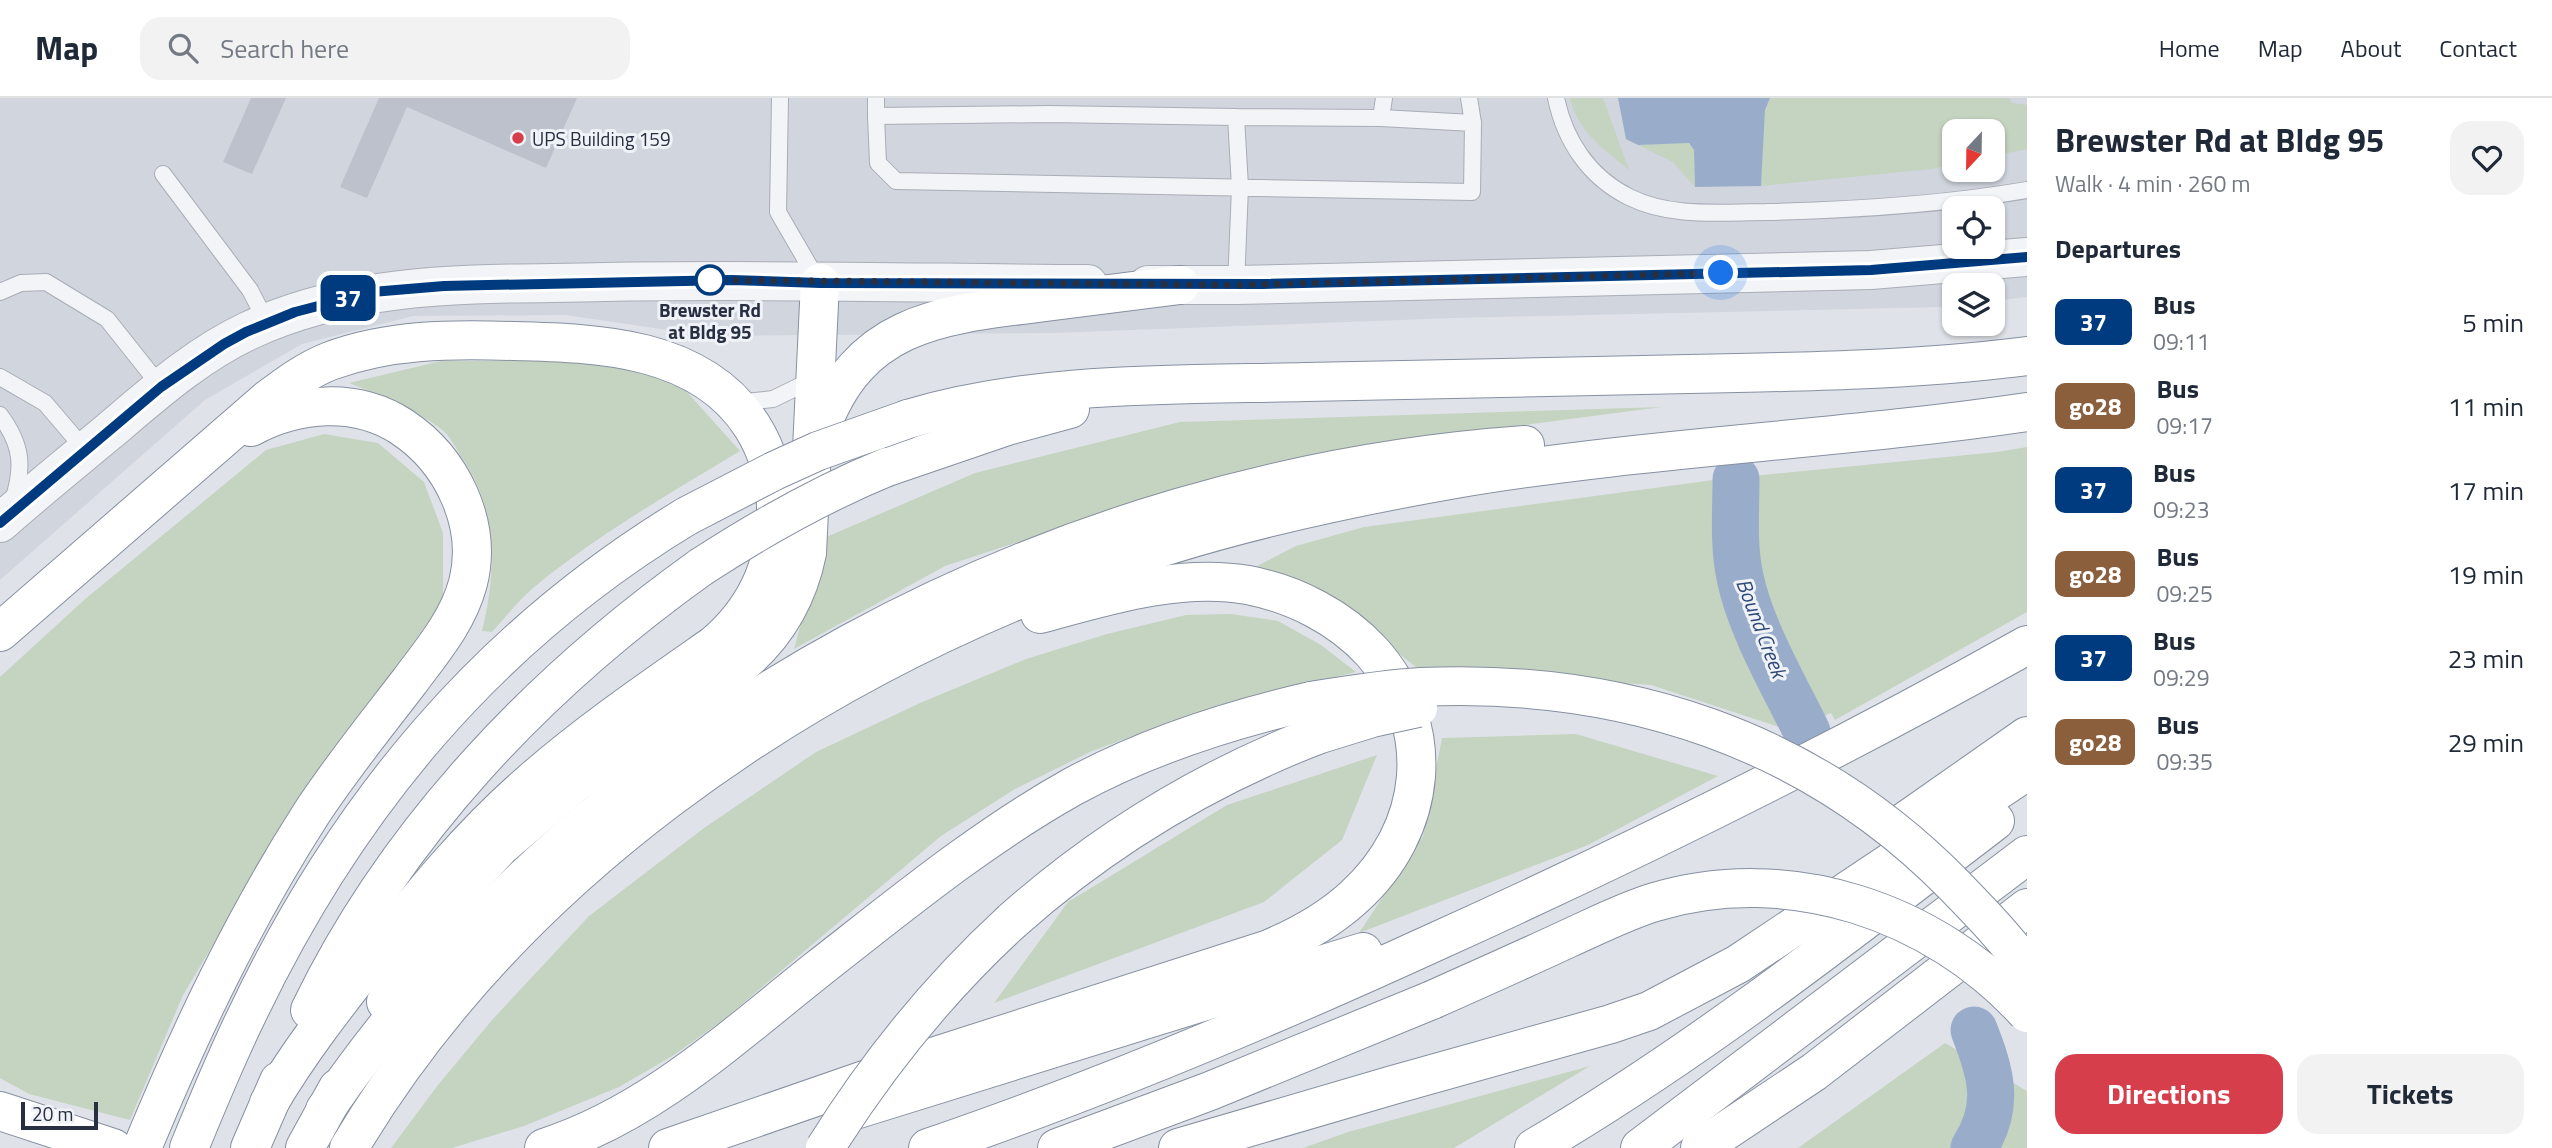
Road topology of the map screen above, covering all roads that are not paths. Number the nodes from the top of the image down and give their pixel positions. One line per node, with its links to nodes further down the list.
1 (780, 98): 15 (lane)
2 (876, 98): 7 (lane)
3 (1384, 98): 9 (lane)
4 (1469, 98): 10 (lane)
5 (1556, 98): 13 (lane)
6 (1047, 106): 7 (lane); 8 (lane)
7 (877, 116): 12 (lane)
8 (1236, 117): 9 (lane); 12 (lane)
9 (1381, 118): 10 (lane)
10 (1473, 123): 12 (lane)
11 (163, 174): 19 (lane)
12 (1240, 187): 17 (lane)
13 (2027, 190)
14 (2027, 257): 17 (street)
15 (820, 283): 16 (street); 19 (street); 22 (highway)
16 (1180, 285): 17 (street); 31 (highway)
17 (1236, 285)
18 (0, 292): 24 (lane)
19 (267, 323): 24 (street)
20 (2027, 356): 23 (highway)
21 (0, 377): 29 (lane)
22 (815, 378): 25 (lane); 31 (highway)
23 (1241, 383): 47 (highway, bridge); 52 (highway, bridge)
24 (161, 387): 29 (street)
25 (734, 403): 30 (highway); 47 (highway)
26 (2027, 412): 28 (highway)
27 (0, 415): 32 (lane)
28 (1914, 426): 35 (highway); 48 (highway)
29 (86, 451): 32 (street)
30 (199, 459): 33 (highway); 51 (highway)
31 (810, 466): 48 (highway)
32 (1, 522)
33 (5, 626)
34 (2027, 645): 41 (highway)
35 (913, 648): 55 (highway); 57 (highway)
36 (1314, 718): 43 (highway, bridge); 56 (highway); 59 (highway, bridge)
37 (2027, 736): 46 (highway)
38 (2027, 771): 46 (highway)
39 (2027, 796): 63 (highway)
40 (2027, 855): 64 (highway)
41 (1522, 903): 58 (highway); 60 (highway)
42 (2027, 908): 45 (highway)
43 (2027, 968)
44 (2027, 1013): 61 (highway, bridge)
45 (1814, 1072): 65 (highway); 66 (highway)
46 (1392, 1085): 62 (highway)
47 (269, 1103): 53 (highway)
48 (325, 1110): 54 (highway)
49 (3, 1112): 50 (highway)
50 (113, 1148)
51 (142, 1148)
52 (188, 1148)
53 (250, 1148)
54 (305, 1148)
55 (349, 1148)
56 (544, 1148)
57 (668, 1148)
58 (729, 1148)
59 (825, 1148)
60 (928, 1148)
61 (1058, 1148)
62 (1178, 1148)
63 (1534, 1148)
64 (1640, 1148)
65 (1700, 1148)
66 (1736, 1148)

